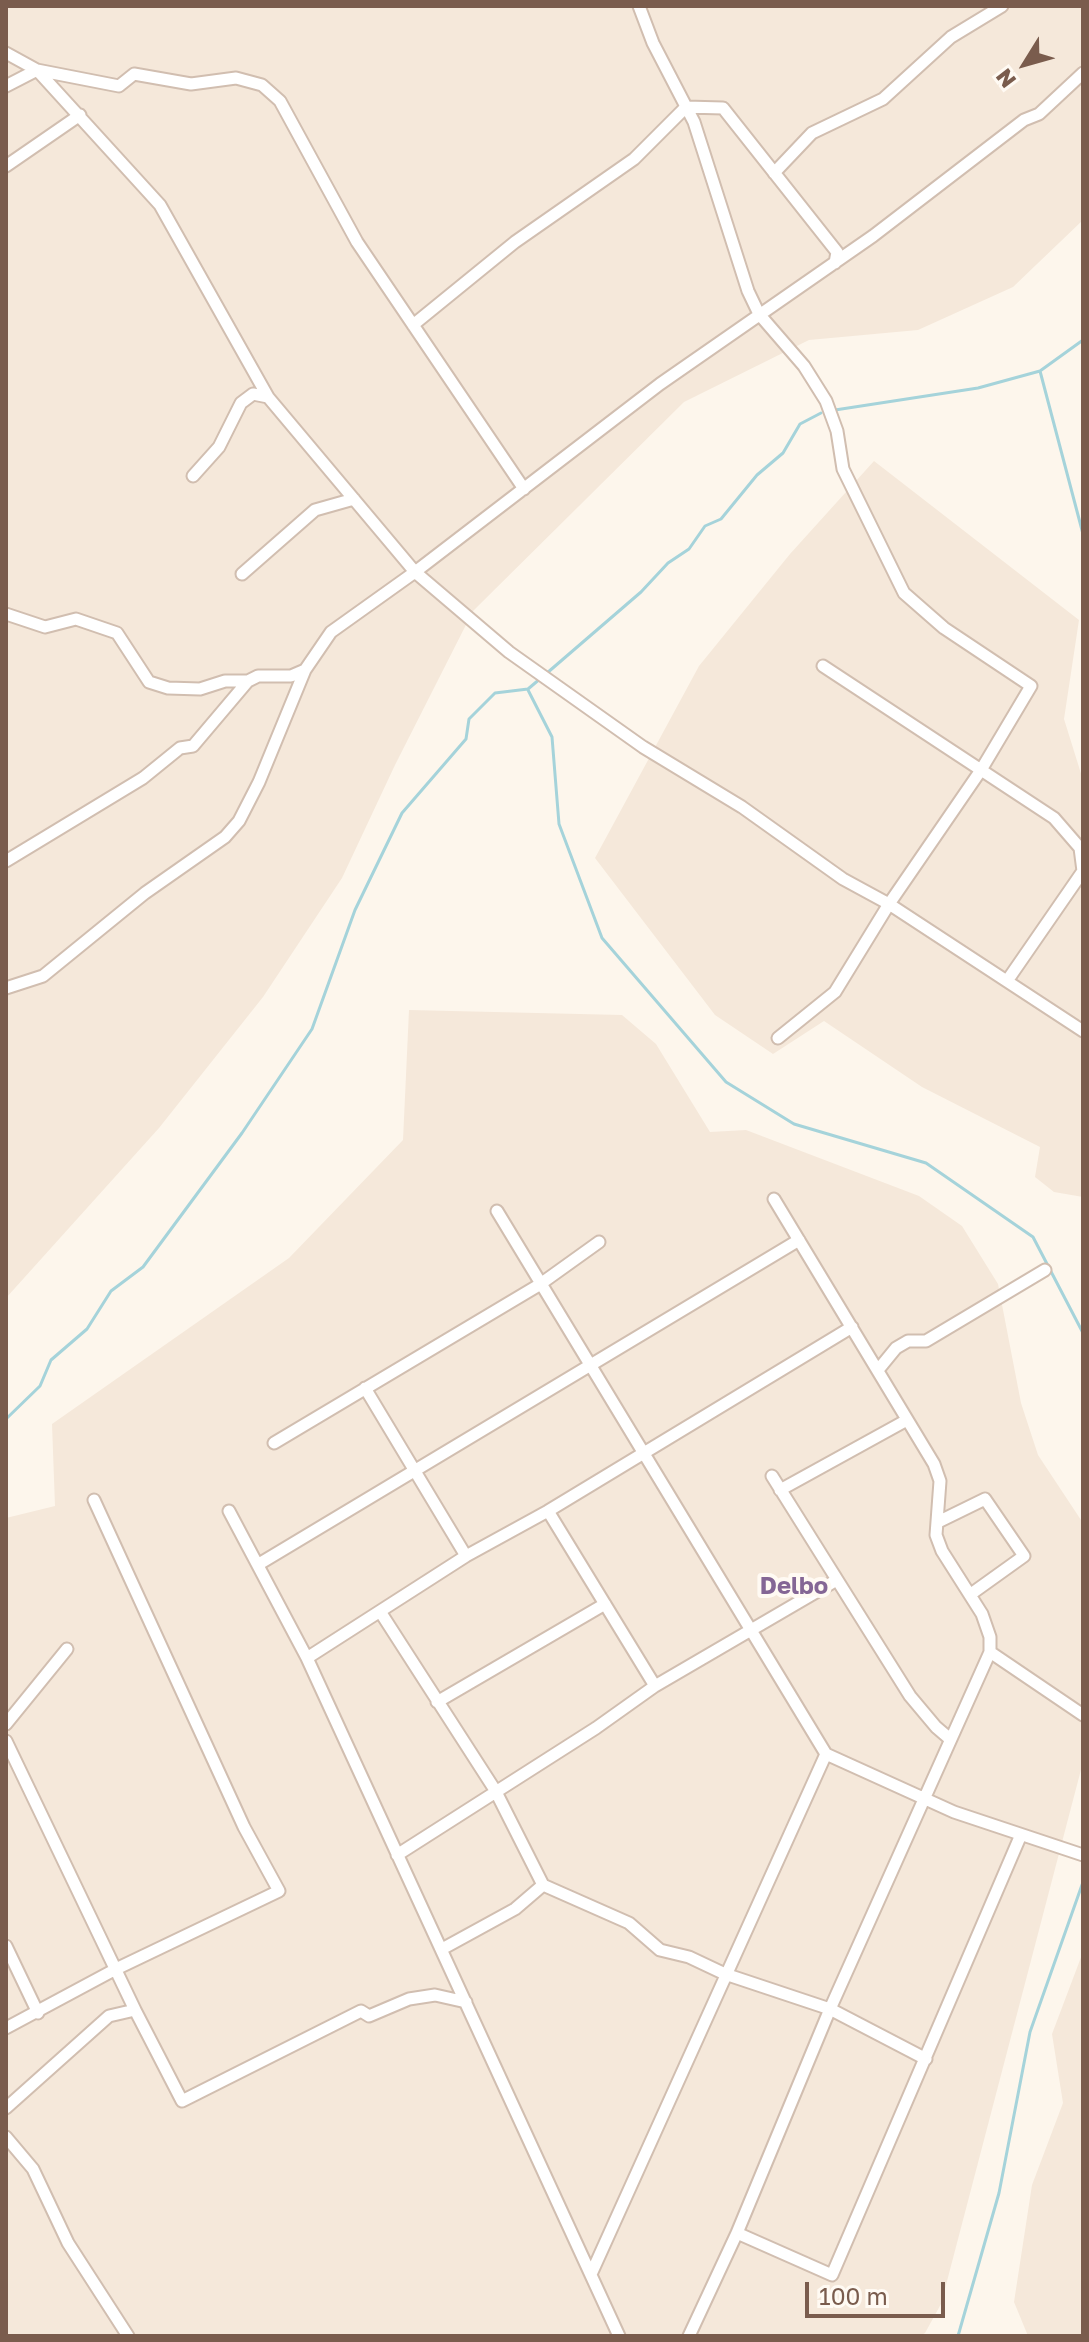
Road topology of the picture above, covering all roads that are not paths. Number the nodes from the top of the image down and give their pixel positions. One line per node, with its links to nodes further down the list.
1 (639, 6): 7 (street)
2 (1002, 6): 10 (street)
3 (6, 53): 4 (street)
4 (37, 70): 6 (street); 8 (street); 13 (street)
5 (1083, 73): 11 (street)
6 (6, 86)
7 (686, 107): 10 (street); 12 (street); 13 (street)
8 (80, 115): 9 (street); 14 (street)
9 (6, 166)
10 (774, 173): 11 (street)
11 (835, 263): 12 (street)
12 (759, 314): 16 (street); 24 (street)
13 (413, 325): 16 (street)
14 (268, 397): 15 (street); 17 (street)
15 (193, 476)
16 (524, 489): 18 (street)
17 (354, 499): 18 (street); 19 (street)
18 (415, 572): 22 (street); 26 (street)
19 (242, 574)
20 (6, 614): 23 (street)
21 (823, 666): 24 (street)
22 (305, 670): 23 (street); 28 (street)
23 (248, 681): 25 (street)
24 (981, 770): 26 (street); 27 (street)
25 (6, 861)
26 (889, 904): 27 (street); 30 (street)
27 (1007, 981): 29 (street)
28 (6, 988)
29 (1083, 1031)
30 (778, 1038)
31 (774, 1199): 33 (street)
32 (497, 1211): 36 (street)
33 (799, 1240): 37 (street); 38 (street)
34 (599, 1242): 36 (street)
35 (1045, 1270): 39 (street)
36 (539, 1285): 38 (street); 40 (street)
37 (852, 1327): 39 (street); 43 (street)
38 (590, 1369): 43 (street); 44 (street)
39 (878, 1370): 41 (street)
40 (365, 1388): 42 (street); 44 (street)
41 (907, 1420): 46 (street); 50 (street)
42 (274, 1443)
43 (641, 1454): 49 (street); 57 (street)
44 (416, 1473): 51 (street); 52 (street)
45 (772, 1476): 46 (street)
46 (780, 1490): 53 (street)
47 (94, 1500): 76 (street)
48 (229, 1511): 52 (street)
49 (548, 1511): 51 (street); 55 (street)
50 (938, 1522): 54 (street); 54 (street)
51 (466, 1556): 56 (street)
52 (259, 1564): 60 (street)
53 (835, 1581): 57 (street); 65 (street)
54 (971, 1594): 59 (street)
55 (605, 1604): 61 (street); 62 (street)
56 (381, 1613): 60 (street); 62 (street)
57 (749, 1631): 61 (street); 67 (street)
58 (67, 1649): 64 (street)
59 (990, 1652): 63 (street); 65 (street)
60 (307, 1658): 71 (street)
61 (655, 1686): 68 (street)
62 (437, 1702): 68 (street)
63 (1083, 1715)
64 (6, 1724)
65 (950, 1739): 69 (street)
66 (6, 1741): 76 (street)
67 (826, 1754): 69 (street); 77 (street)
68 (495, 1790): 71 (street); 73 (street)
69 (925, 1798): 70 (street); 79 (street)
70 (1020, 1837): 72 (street); 83 (street)
71 (397, 1855): 75 (street)
72 (1083, 1855)
73 (543, 1885): 75 (street); 77 (street)
74 (6, 1946): 81 (street)
75 (442, 1949): 78 (street)
76 (116, 1969): 80 (street); 81 (street)
77 (725, 1974): 79 (street); 87 (street)
78 (466, 2002): 80 (street); 87 (street)
79 (830, 2009): 83 (street); 86 (street)
80 (135, 2010): 84 (street)
81 (38, 2013): 82 (street)
82 (6, 2028)
83 (926, 2059): 86 (street)
84 (6, 2108)
85 (6, 2137): 88 (street)
86 (737, 2233): 90 (street)
87 (592, 2272): 89 (street)
88 (128, 2336)
89 (619, 2336)
90 (689, 2336)

